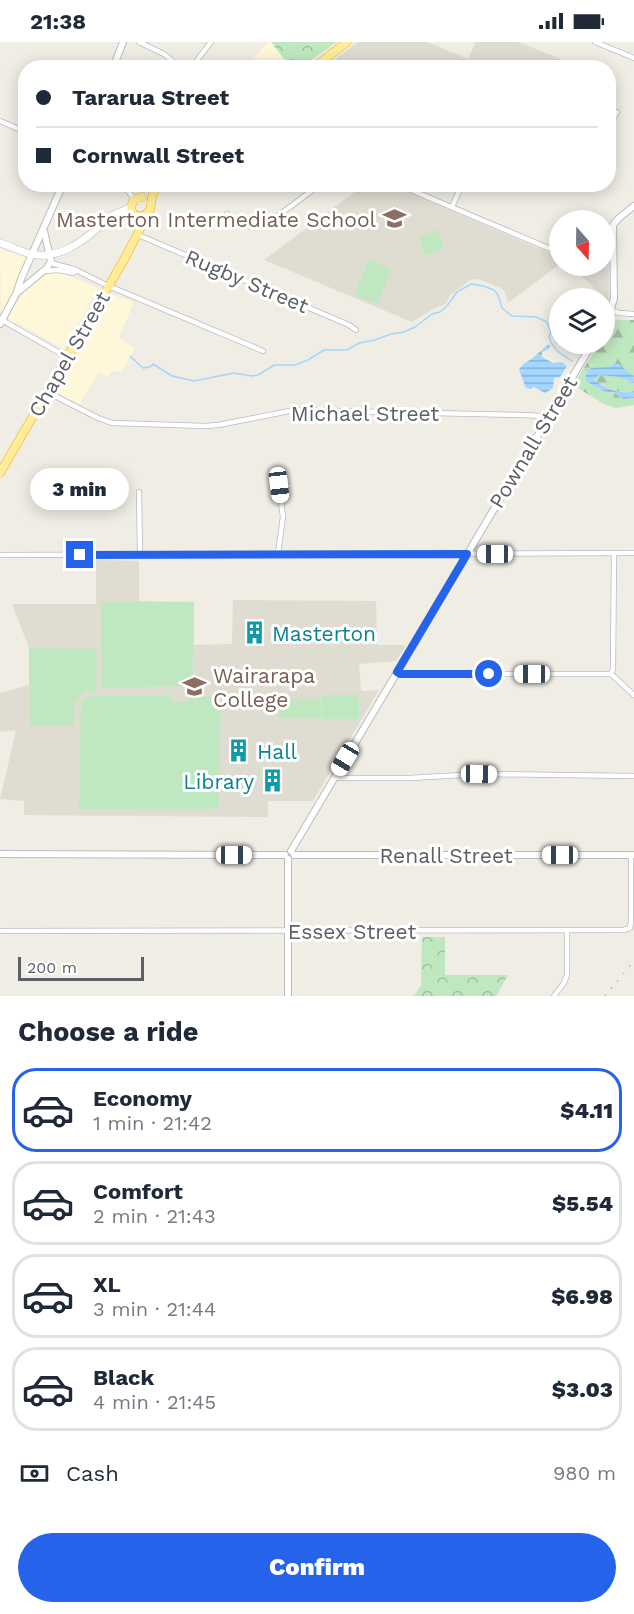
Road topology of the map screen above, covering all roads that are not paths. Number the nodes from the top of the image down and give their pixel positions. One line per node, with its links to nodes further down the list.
1 (123, 42): 7 (street)
2 (140, 42): 8 (street)
3 (212, 42): 9 (street)
4 (347, 42): 10 (highway)
5 (595, 42): 6 (street)
6 (634, 58)
7 (115, 60)
8 (171, 60)
9 (197, 60)
10 (323, 60)
11 (0, 121): 12 (street)
12 (18, 129)
13 (60, 192): 26 (street)
14 (128, 192): 23 (street)
15 (148, 192): 23 (highway)
16 (153, 192): 20 (highway, Chapel Street)
17 (308, 192): 24 (street)
18 (416, 192): 22 (street)
19 (459, 192): 22 (street)
20 (150, 203): 23 (highway); 23 (highway, Chapel Street)
21 (634, 206): 25 (street)
22 (452, 207): 29 (street)
23 (137, 208): 27 (highway, Chapel Street); 31 (main road)
24 (226, 214)
25 (615, 223)
26 (44, 230): 30 (street); 31 (street)
27 (136, 234): 34 (highway, Chapel Street); 39 (street, Rugby Street)
28 (0, 243): 30 (main road)
29 (549, 248)
30 (32, 255): 31 (main road); 35 (street)
31 (51, 258): 32 (street); 33 (street)
32 (43, 271): 33 (street); 35 (street)
33 (76, 271): 34 (street)
34 (109, 286): 40 (street); 42 (highway, Chapel Street)
35 (17, 292): 38 (street)
36 (615, 312): 37 (street)
37 (634, 314)
38 (1, 321): 42 (street)
39 (356, 330)
40 (263, 351)
41 (586, 354): 44 (street, Pownall Street)
42 (67, 357): 43 (highway, Chapel Street)
43 (47, 392): 44 (street, Michael Street); 45 (highway, Chapel Street)
44 (548, 419): 50 (street, Pownall Street)
45 (0, 473)
46 (279, 485): 49 (street)
47 (139, 492): 53 (street)
48 (634, 553): 51 (street)
49 (278, 554): 50 (street); 53 (street)
50 (467, 554): 51 (street); 54 (street, Pownall Street)
51 (614, 554): 55 (street)
52 (0, 555): 53 (street)
53 (140, 555)
54 (397, 672): 55 (street); 58 (street, Pownall Street)
55 (612, 674): 56 (street)
56 (634, 694)
57 (634, 776): 58 (street)
58 (335, 777): 60 (street, Pownall Street)
59 (0, 854): 60 (street, Renall Street)
60 (289, 855): 61 (street, Renall Street); 63 (street, Pownall Street)
61 (632, 855): 64 (street, Essex Street)
62 (0, 931): 63 (street, Essex Street)
63 (287, 931): 64 (street, Essex Street); 65 (street, Pownall Street)
64 (567, 931): 66 (street)
65 (288, 996)
66 (554, 996)

